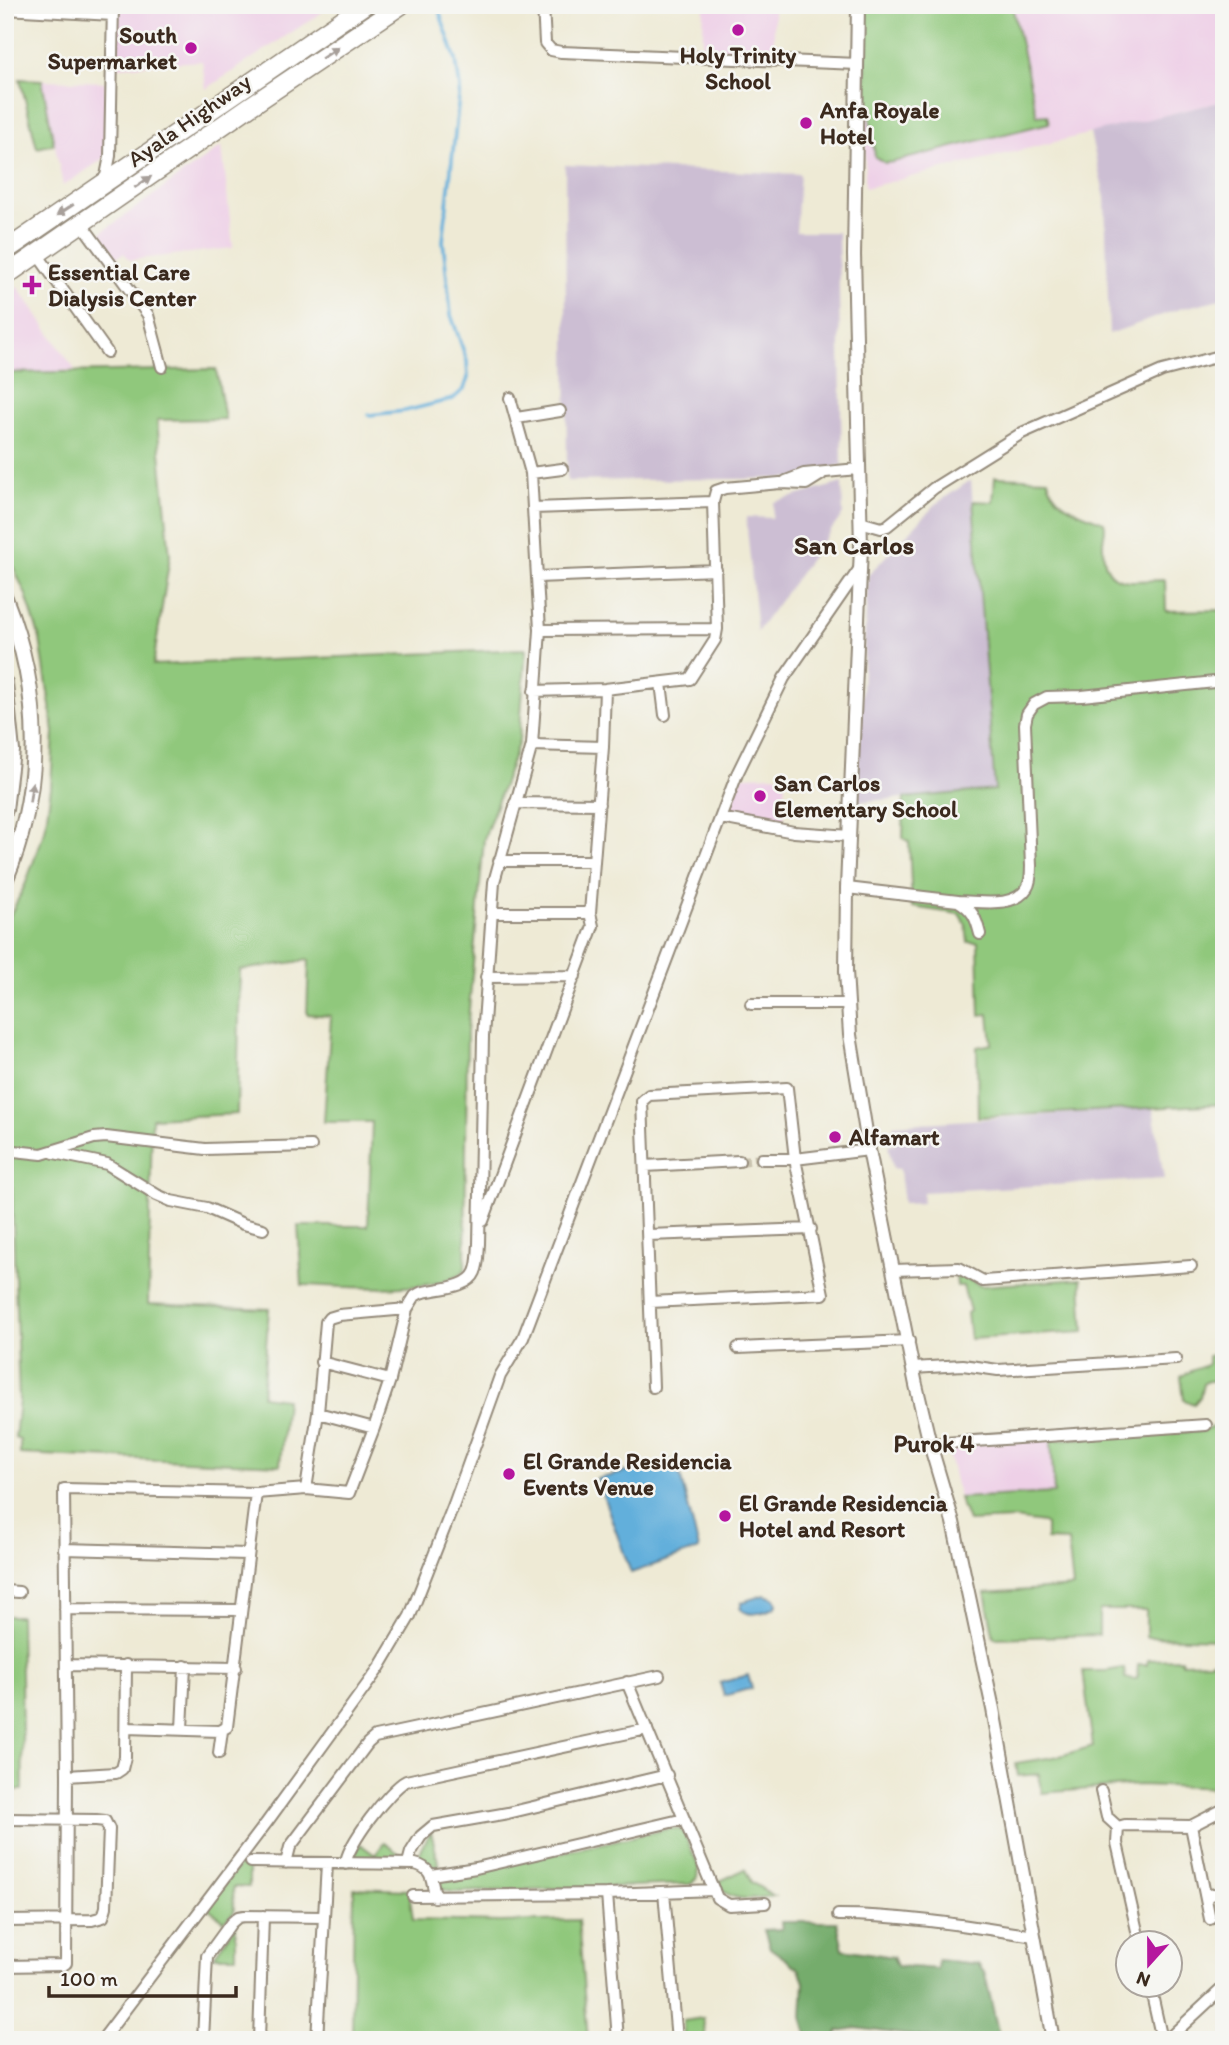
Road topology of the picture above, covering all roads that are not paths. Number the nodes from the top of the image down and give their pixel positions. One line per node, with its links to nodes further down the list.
1 (364, 5): 8 (highway, Ayala Highway)
2 (401, 5): 9 (highway, Ayala Highway, one-way to 2)
3 (543, 5): 7 (street)
4 (858, 5): 7 (street)
5 (5, 9): 6 (street)
6 (113, 10): 8 (street)
7 (858, 64): 21 (street)
8 (106, 183): 9 (street); 11 (highway, Ayala Highway, one-way to 11)
9 (117, 199): 10 (highway, Ayala Highway)
10 (81, 223): 12 (highway, Ayala Highway); 16 (street)
11 (5, 251)
12 (37, 254): 13 (highway, Ayala Highway); 14 (street)
13 (5, 276)
14 (107, 352)
15 (1224, 355): 25 (street)
16 (162, 367)
17 (510, 398): 19 (street)
18 (560, 411): 19 (street)
19 (516, 418): 22 (street)
20 (562, 469): 22 (street)
21 (858, 469): 23 (street); 25 (street)
22 (531, 473): 24 (street)
23 (713, 502): 24 (street); 27 (street)
24 (533, 509): 28 (street)
25 (860, 522): 26 (street)
26 (860, 568): 43 (street); 44 (street)
27 (716, 570): 28 (street); 31 (street)
28 (537, 577): 30 (street)
29 (5, 598): 47 (main road, one-way to 29)
30 (540, 629): 31 (street); 36 (street)
31 (717, 629): 33 (street)
32 (1224, 681): 49 (street)
33 (661, 682): 35 (street); 37 (street)
34 (5, 683): 42 (main road)
35 (605, 689): 36 (street); 39 (street)
36 (534, 691): 38 (street)
37 (664, 715)
38 (532, 746): 39 (street); 40 (street)
39 (603, 747): 41 (street)
40 (515, 803): 41 (street); 45 (street)
41 (599, 804): 46 (street)
42 (5, 810)
43 (721, 818): 44 (street); 137 (street)
44 (850, 836): 48 (street)
45 (499, 861): 46 (street); 50 (street)
46 (594, 861): 51 (street)
47 (5, 881)
48 (847, 888): 49 (street); 56 (street)
49 (958, 901): 52 (street)
50 (492, 913): 51 (street); 54 (street)
51 (590, 913): 53 (street)
52 (980, 934)
53 (575, 976): 54 (street); 67 (street)
54 (486, 977): 67 (street)
55 (751, 1003): 56 (street)
56 (848, 1004): 59 (street)
57 (311, 1146): 60 (street)
58 (5, 1150): 60 (street)
59 (869, 1150): 62 (street); 70 (street)
60 (48, 1153): 65 (street)
61 (762, 1159): 62 (street)
62 (795, 1159): 64 (street); 66 (street)
63 (739, 1161): 64 (street)
64 (645, 1166): 68 (street)
65 (263, 1229)
66 (811, 1229): 68 (street); 71 (street)
67 (479, 1231): 72 (street)
68 (648, 1235): 71 (street)
69 (1191, 1266): 70 (street)
70 (893, 1270): 73 (street)
71 (650, 1302): 79 (street)
72 (407, 1309): 76 (street); 78 (street)
73 (909, 1341): 74 (street); 77 (street)
74 (738, 1348)
75 (1176, 1359): 77 (street)
76 (321, 1362): 78 (street); 80 (street)
77 (913, 1368): 83 (street)
78 (390, 1380): 82 (street)
79 (653, 1387)
80 (318, 1413): 82 (street); 84 (street)
81 (1206, 1425): 83 (street)
82 (374, 1428): 84 (street)
83 (930, 1444): 133 (street)
84 (306, 1489): 85 (street)
85 (256, 1493): 86 (street); 87 (street)
86 (64, 1549): 87 (street); 90 (street)
87 (247, 1554): 91 (street)
88 (5, 1591): 89 (street)
89 (19, 1592)
90 (65, 1609): 91 (street); 92 (street)
91 (241, 1609): 95 (street)
92 (66, 1665): 93 (street); 104 (street)
93 (126, 1665): 94 (street); 98 (street)
94 (185, 1666): 95 (street); 100 (street)
95 (236, 1668): 101 (street)
96 (659, 1676): 97 (street)
97 (627, 1682): 99 (street); 113 (street)
98 (126, 1727): 100 (street); 104 (street)
99 (647, 1728): 103 (street); 116 (street)
100 (181, 1729): 101 (street)
101 (222, 1731): 102 (street)
102 (219, 1752)
103 (667, 1775): 108 (street); 114 (street)
104 (67, 1776): 109 (street)
105 (1101, 1791): 111 (street)
106 (1224, 1809): 110 (street)
107 (5, 1819): 109 (street)
108 (684, 1819): 117 (street); 118 (street)
109 (67, 1820): 130 (street); 130 (street)
110 (1191, 1826): 111 (street); 123 (street)
111 (1118, 1827): 132 (street)
112 (251, 1862): 113 (street)
113 (286, 1863): 115 (street)
114 (408, 1863): 116 (street); 117 (street)
115 (327, 1864): 116 (street); 128 (street)
116 (346, 1864)
117 (431, 1875): 124 (street)
118 (714, 1890): 119 (street); 125 (street)
119 (664, 1892): 121 (street); 142 (street)
120 (1224, 1892): 123 (street)
121 (607, 1894): 124 (street); 141 (street)
122 (413, 1896): 124 (street)
123 (1206, 1896): 129 (street)
124 (435, 1897)
125 (765, 1903)
126 (838, 1915): 133 (street)
127 (263, 1916): 128 (street); 138 (street); 139 (street)
128 (324, 1917): 140 (street)
129 (1210, 1919)
130 (66, 1920): 131 (street); 134 (street)
131 (5, 1921)
132 (1137, 1930)
133 (1034, 1936): 143 (street)
134 (5, 1966)
135 (1224, 1987): 144 (street)
136 (1154, 2000): 144 (street)
137 (102, 2040)
138 (203, 2040)
139 (259, 2040)
140 (317, 2040)
141 (618, 2040)
142 (677, 2040)
143 (1054, 2040)
144 (1164, 2040)

